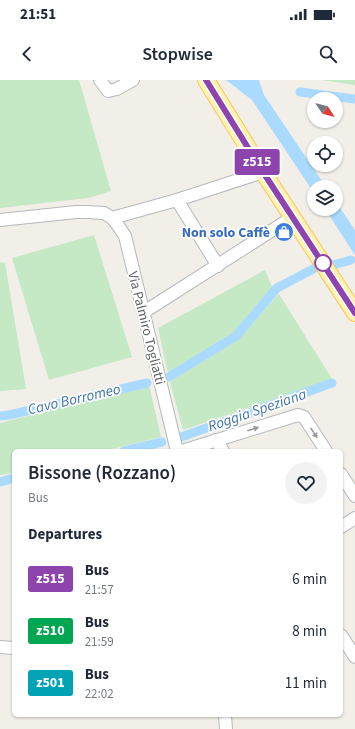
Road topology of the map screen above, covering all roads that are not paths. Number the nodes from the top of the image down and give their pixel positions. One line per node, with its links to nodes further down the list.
1 (100, 80): 2 (street)
2 (133, 80)
3 (206, 80): 4 (main road)
4 (263, 172): 5 (street); 7 (main road)
5 (177, 200): 6 (street); 9 (street)
6 (108, 216): 8 (street); 10 (street, Via Palmiro Togliatti)
7 (293, 217): 9 (street); 11 (main road)
8 (0, 220)
9 (218, 266): 10 (street)
10 (144, 312): 13 (street, Via Palmiro Togliatti)
11 (355, 313)
12 (216, 440): 14 (street); 15 (street); 16 (street, one-way to 16)
13 (178, 449)
14 (188, 449)
15 (222, 449)
16 (325, 449)
17 (343, 477): 18 (street)
18 (355, 496)
19 (355, 518): 20 (street)
20 (343, 525)
21 (343, 638): 24 (street)
22 (0, 647): 23 (street)
23 (12, 648)
24 (355, 657)
25 (225, 717): 26 (street)
26 (226, 729)

